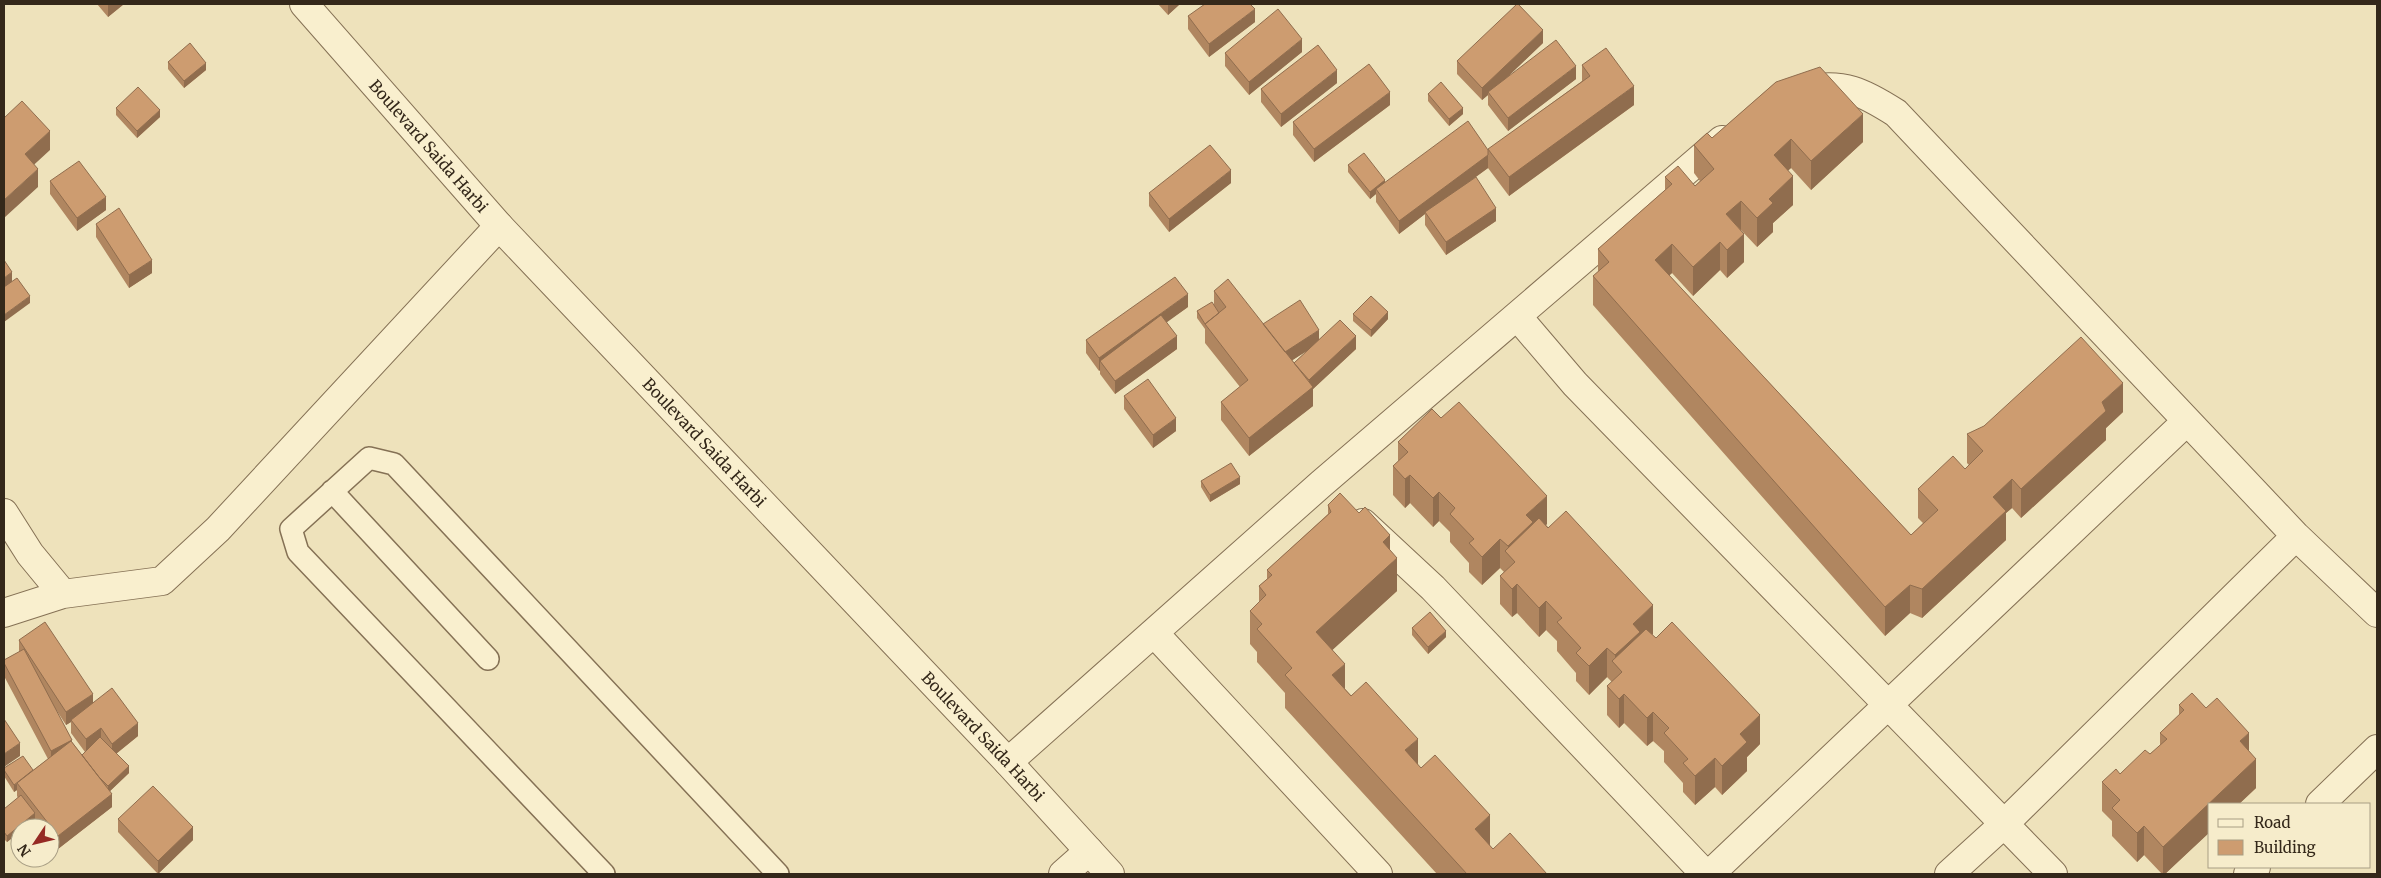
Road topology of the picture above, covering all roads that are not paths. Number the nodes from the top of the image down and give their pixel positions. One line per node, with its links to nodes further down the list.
1 (304, 4): 4 (street, Boulevard Saida Harbi)
2 (1778, 99): 6 (street)
3 (1739, 125): 5 (street)
4 (499, 226): 11 (street); 18 (street, Boulevard Saida Harbi)
5 (1517, 316): 7 (street); 16 (street)
6 (2187, 421): 10 (street); 16 (street)
7 (1321, 484): 14 (street); 27 (street)
8 (332, 491): 15 (lane); 22 (lane); 23 (lane)
9 (4, 513): 11 (street)
10 (2296, 536): 13 (street); 20 (street)
11 (63, 594): 12 (street)
12 (4, 613)
13 (2377, 613)
14 (1155, 634): 18 (street); 26 (street)
15 (488, 659)
16 (1888, 705): 20 (street); 28 (street)
17 (2377, 749): 19 (street)
18 (1008, 762): 21 (street, Boulevard Saida Harbi)
19 (2321, 803)
20 (2004, 824): 29 (street); 30 (street)
21 (1089, 851): 24 (street); 25 (street, Boulevard Saida Harbi)
22 (604, 874)
23 (778, 874)
24 (1063, 874)
25 (1110, 874)
26 (1378, 874)
27 (1705, 874)
28 (1710, 874)
29 (1949, 874)
30 (2053, 874)

